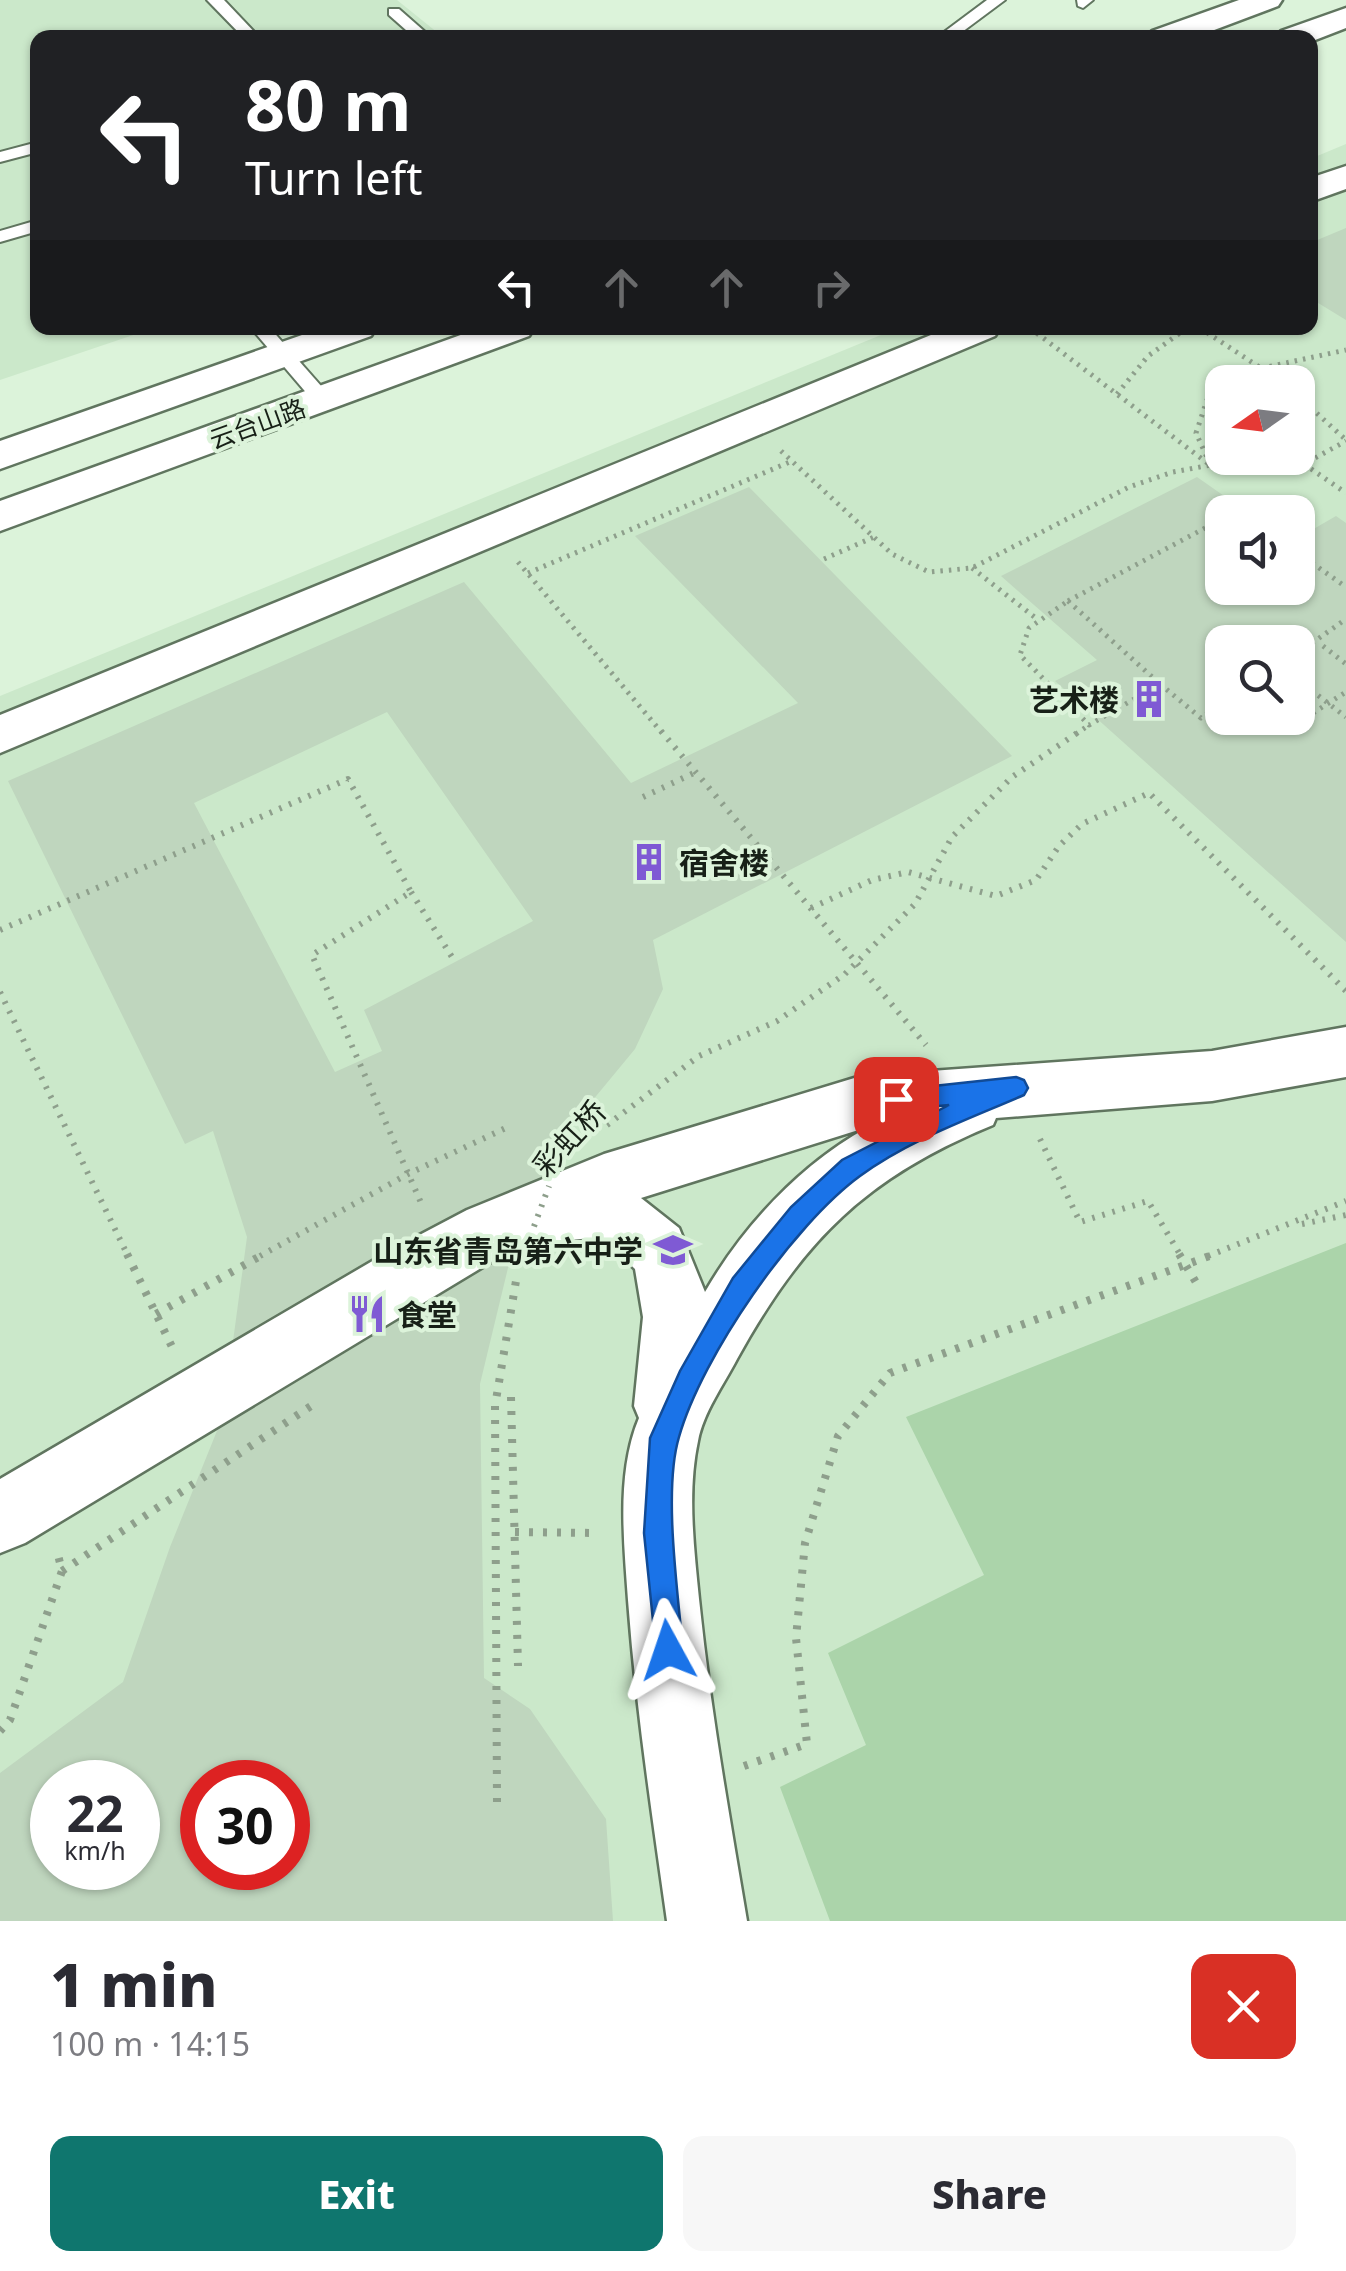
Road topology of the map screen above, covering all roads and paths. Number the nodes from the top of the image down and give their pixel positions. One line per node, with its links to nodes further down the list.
1 (215, 0): 6 (lane)
2 (997, 0): 8 (lane)
3 (1267, 0): 9 (street)
4 (394, 12): 7 (lane)
5 (1346, 17): 10 (street)
6 (245, 30)
7 (415, 30)
8 (954, 30)
9 (1185, 30)
10 (1313, 30)
11 (30, 149): 12 (lane)
12 (0, 158)
13 (1346, 176): 14 (street)
14 (1318, 188)
15 (30, 228): 16 (lane)
16 (0, 237)
17 (311, 335): 23 (street, 云台山路)
18 (495, 335): 28 (street, 云台山路)
19 (964, 335): 31 (street)
20 (1039, 335): 27 (path)
21 (1172, 335): 27 (path)
22 (1211, 335): 25 (path)
23 (271, 341): 28 (lane); 34 (street, 云台山路)
24 (1346, 350): 26 (path)
25 (1260, 365)
26 (1284, 365)
27 (1117, 394): 37 (path)
28 (322, 399): 41 (street, 云台山路)
29 (1205, 406): 33 (path)
30 (1315, 412): 32 (path)
31 (750, 423): 36 (path); 43 (street)
32 (1346, 440): 35 (path)
33 (1205, 453)
34 (0, 456)
35 (1315, 458)
36 (792, 461): 44 (path); 48 (path)
37 (1205, 461)
38 (1205, 466): 47 (path)
39 (1315, 472): 40 (path)
40 (1346, 493)
41 (0, 517)
42 (1205, 528): 50 (path)
43 (492, 530): 48 (path); 64 (street)
44 (874, 536): 45 (path); 47 (path)
45 (824, 558)
46 (1315, 565): 49 (path)
47 (972, 568): 51 (path)
48 (528, 574): 65 (path)
49 (1346, 586)
50 (1068, 601): 51 (path); 56 (path)
51 (1037, 618): 63 (path)
52 (1346, 619): 53 (path)
53 (1315, 642)
54 (1323, 646): 55 (path)
55 (1346, 664)
56 (1160, 684): 61 (path); 63 (path, 彩虹桥)
57 (1346, 692): 59 (path)
58 (1315, 693): 59 (path)
59 (1329, 703): 60 (path); 62 (path)
60 (1315, 711)
61 (1205, 715)
62 (1346, 717)
63 (1088, 725): 76 (path, 彩虹桥, bridge)
64 (0, 734)
65 (696, 772): 66 (path); 68 (path)
66 (643, 796)
67 (411, 892): 69 (path); 70 (path); 78 (path)
68 (811, 908): 71 (path); 74 (path)
69 (0, 930)
70 (452, 958)
71 (1346, 991)
72 (0, 992): 85 (path)
73 (1346, 1052): 74 (street)
74 (992, 1091): 82 (street); 83 (path); 89 (street)
75 (510, 1126): 78 (path)
76 (601, 1132)
77 (562, 1173): 96 (path, 彩虹桥, bridge)
78 (408, 1174): 82 (path); 85 (path)
79 (1346, 1201): 81 (path)
80 (1346, 1215): 81 (path)
81 (1292, 1226): 83 (path)
82 (467, 1243): 86 (street); 89 (street)
83 (1186, 1265): 84 (path); 95 (path)
84 (1200, 1290)
85 (156, 1314): 86 (path)
86 (196, 1397): 90 (street)
87 (325, 1397): 94 (path)
88 (511, 1397): 91 (path)
89 (664, 1438): 92 (street)
90 (0, 1518)
91 (514, 1532): 92 (path); 93 (path)
92 (658, 1533): 97 (street)
93 (518, 1666)
94 (0, 1732)
95 (807, 1744)
96 (497, 1802)
97 (707, 1921)

